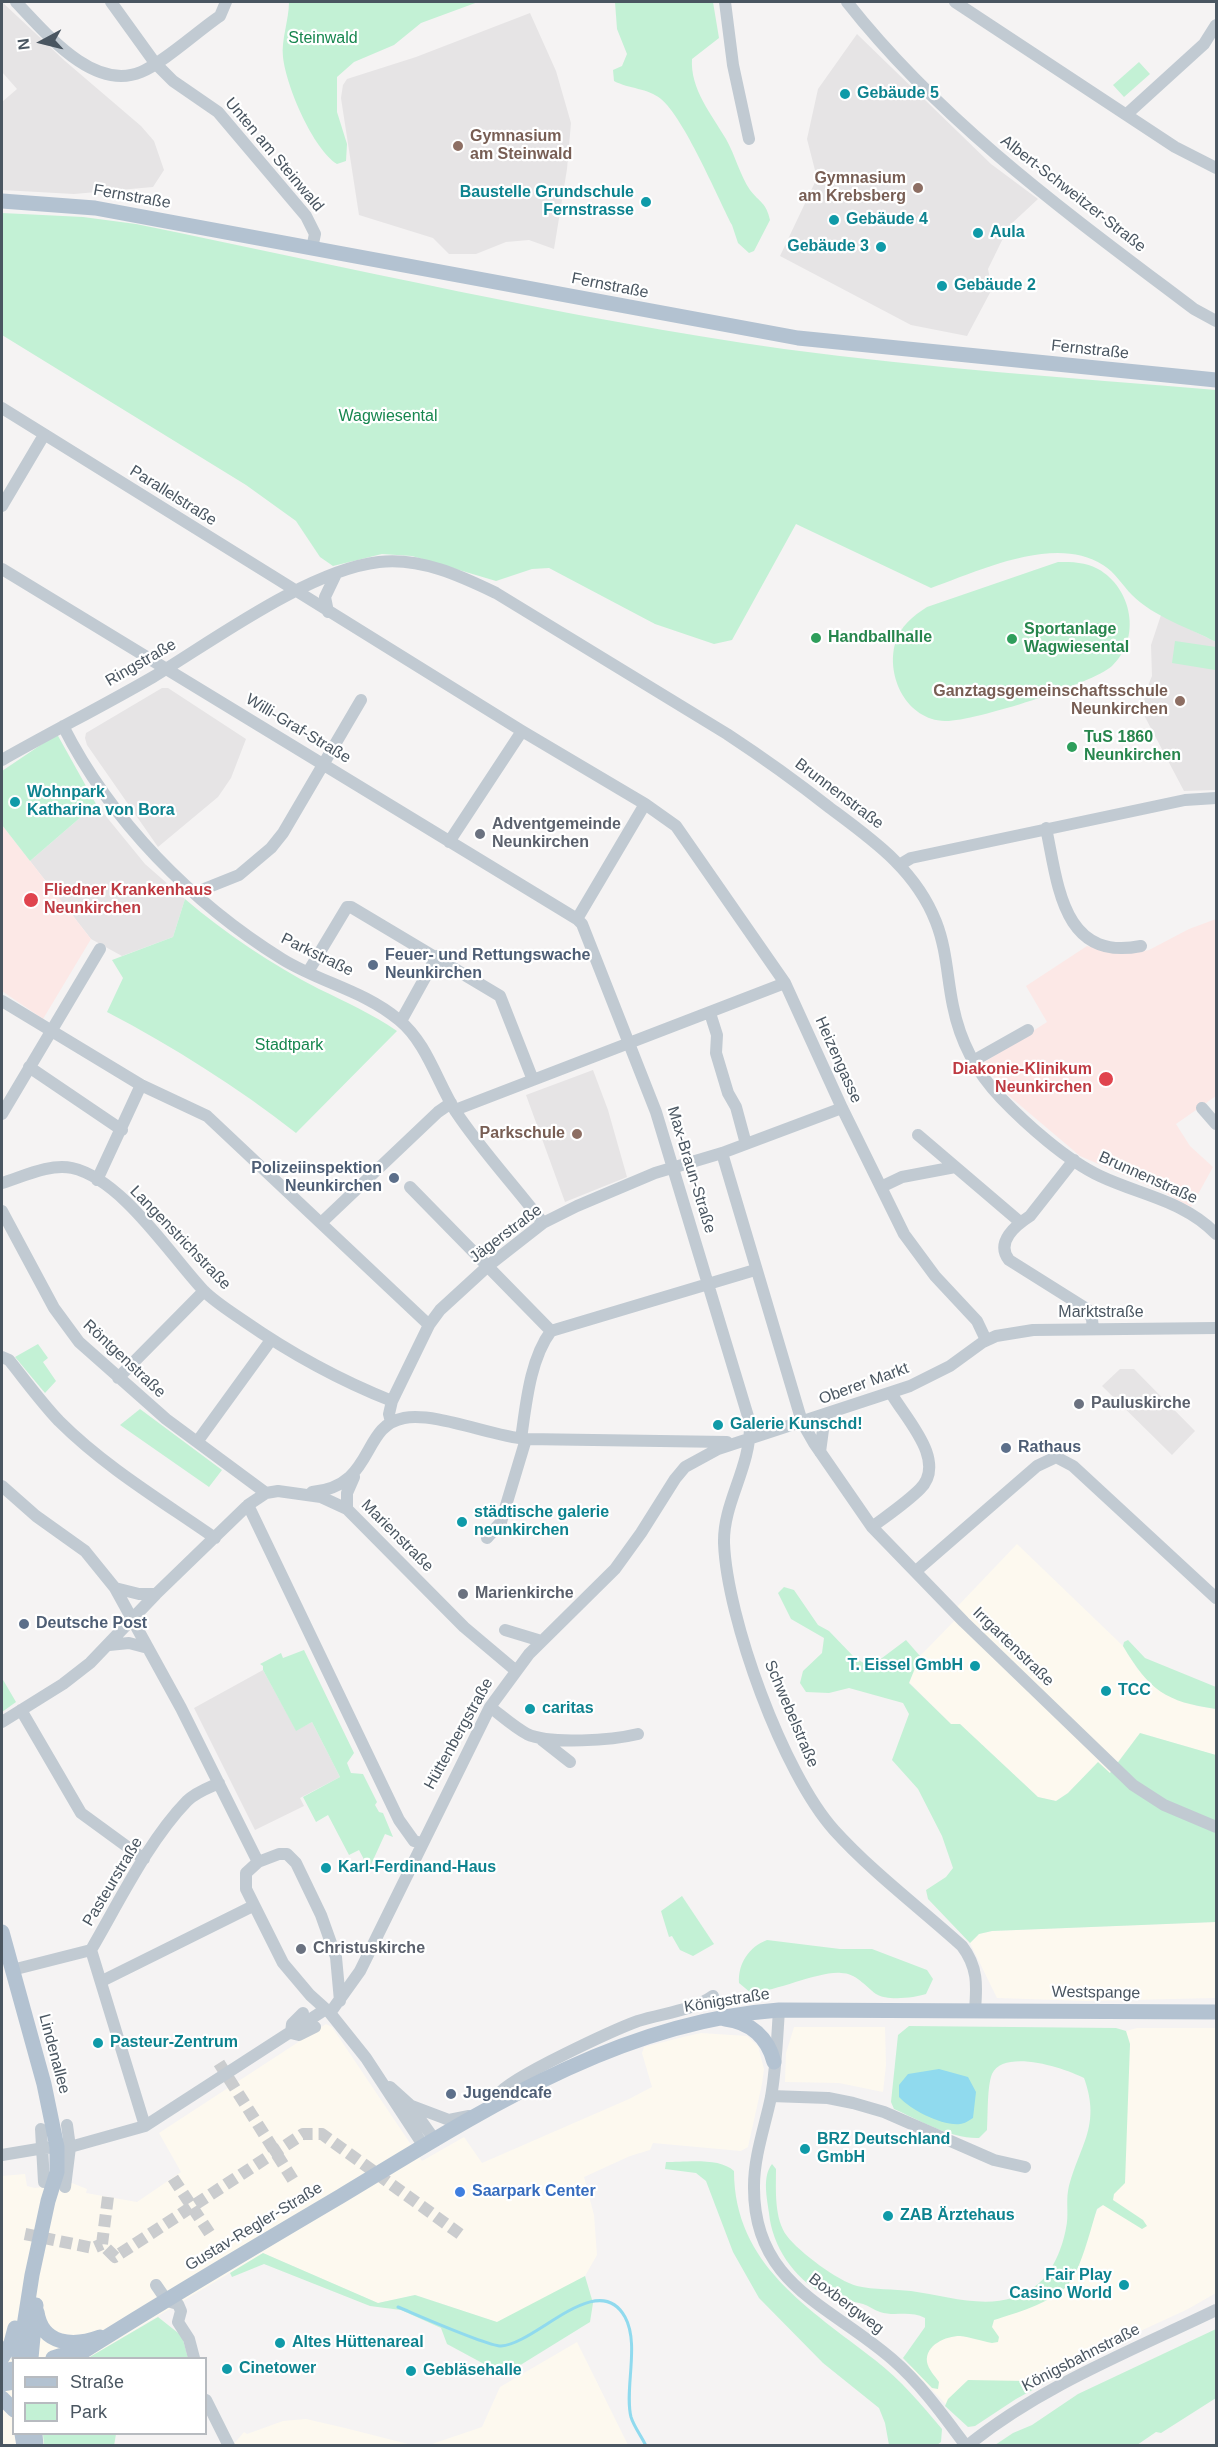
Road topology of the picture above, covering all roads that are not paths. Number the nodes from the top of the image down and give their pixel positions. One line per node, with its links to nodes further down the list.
1 (16, 2): 8 (street)
2 (111, 2): 8 (street, Unten am Steinwald)
3 (226, 2): 8 (street)
4 (725, 2): 10 (street)
5 (847, 2): 14 (street, Albert-Schweitzer-Straße)
6 (955, 2): 9 (street)
7 (1215, 31): 9 (street)
8 (155, 63): 13 (street, Unten am Steinwald)
9 (1127, 114): 11 (street)
10 (748, 139)
11 (1216, 168)
12 (2, 201): 13 (main road, Fernstraße)
13 (312, 248): 15 (main road, Fernstraße)
14 (1216, 321)
15 (1216, 380)
16 (2, 408): 17 (street, Parallelstraße)
17 (44, 435): 18 (street); 21 (street, Parallelstraße)
18 (2, 506)
19 (2, 569): 23 (street, Willi-Graf-Straße)
20 (336, 574): 21 (street, Brunnenstraße); 22 (street); 33 (street, Brunnenstraße)
21 (296, 592): 22 (street, Parallelstraße); 23 (street, Ringstraße)
22 (328, 612): 26 (street, Parallelstraße)
23 (166, 669): 25 (street, Ringstraße); 28 (street, Willi-Graf-Straße)
24 (361, 700): 28 (street)
25 (63, 726): 27 (street, Ringstraße); 34 (street, Parkstraße)
26 (522, 731): 30 (street, Parallelstraße); 32 (street)
27 (2, 760)
28 (324, 763): 32 (street, Willi-Graf-Straße); 34 (street)
29 (1216, 798): 31 (street)
30 (645, 804): 35 (street); 40 (street, Heizengasse)
31 (1046, 828): 33 (street); 36 (street)
32 (449, 842): 35 (street, Willi-Graf-Straße)
33 (901, 864): 47 (street, Brunnenstraße)
34 (194, 893): 39 (street, Parkstraße)
35 (577, 919): 46 (street, Max-Braun-Straße)
36 (1141, 946)
37 (100, 949): 45 (street)
38 (437, 956): 39 (street); 43 (street); 49 (street)
39 (308, 972): 43 (street, Parkstraße)
40 (785, 983): 42 (street); 52 (street, Heizengasse)
41 (2, 1001): 45 (street)
42 (710, 1013): 46 (street); 58 (street)
43 (400, 1022): 51 (street, Parkstraße)
44 (1028, 1030): 47 (street)
45 (50, 1031): 48 (street); 50 (street)
46 (630, 1043): 49 (street); 61 (street, Max-Braun-Straße)
47 (973, 1061): 60 (street, Brunnenstraße)
48 (29, 1067): 54 (street); 56 (street)
49 (533, 1080): 51 (street)
50 (141, 1085): 56 (street); 69 (street)
51 (453, 1106): 69 (street); 70 (street, Parkstraße)
52 (842, 1108): 58 (street, Jägerstraße); 66 (street, Heizengasse)
53 (1202, 1108): 55 (street)
54 (2, 1114)
55 (1216, 1124)
56 (122, 1130): 63 (street)
57 (918, 1135): 62 (street)
58 (746, 1144): 59 (street, Jägerstraße)
59 (722, 1153): 61 (street, Jägerstraße); 73 (street, Irrgartenstraße)
60 (1074, 1160): 68 (street); 71 (street, Brunnenstraße)
61 (674, 1167): 70 (street, Jägerstraße); 74 (street, Max-Braun-Straße)
62 (955, 1167): 66 (street); 68 (street)
63 (98, 1180): 64 (street, Langenstrichstraße); 75 (street, Langenstrichstraße)
64 (2, 1183)
65 (410, 1187): 72 (street)
66 (881, 1187): 81 (street, Heizengasse)
67 (2, 1211): 83 (street, Röntgenstraße)
68 (1020, 1222): 78 (street)
69 (321, 1223): 76 (street)
70 (543, 1223): 72 (street, Jägerstraße)
71 (1216, 1234)
72 (488, 1266): 76 (street, Jägerstraße); 79 (street)
73 (755, 1270): 74 (street); 88 (street, Irrgartenstraße)
74 (708, 1284): 79 (street); 90 (street, Max-Braun-Straße)
75 (204, 1291): 80 (street, Langenstrichstraße); 83 (street)
76 (429, 1325): 85 (street, Jägerstraße)
77 (1216, 1328): 78 (street, Marktstraße)
78 (1093, 1329): 81 (street, Marktstraße)
79 (551, 1330): 89 (street)
80 (271, 1340): 85 (street, Langenstrichstraße); 91 (street)
81 (986, 1340): 84 (street, Oberer Markt)
82 (2, 1357): 102 (street)
83 (118, 1378): 91 (street, Röntgenstraße)
84 (891, 1393): 86 (street, Oberer Markt); 101 (street)
85 (392, 1401): 87 (street, Jägerstraße)
86 (825, 1415): 88 (street, Oberer Markt); 93 (street)
87 (392, 1422): 89 (street); 95 (street)
88 (802, 1422): 90 (street, Oberer Markt); 93 (street, Irrgartenstraße)
89 (524, 1439): 92 (street); 103 (street)
90 (748, 1440): 92 (street); 94 (street, Hüttenbergstraße); 133 (street, Schwebelstraße)
91 (197, 1442): 98 (street, Röntgenstraße)
92 (682, 1442): 94 (street)
93 (820, 1452): 101 (street, Irrgartenstraße)
94 (685, 1467): 113 (street, Hüttenbergstraße)
95 (357, 1470): 97 (street); 100 (street)
96 (2, 1486): 105 (street)
97 (298, 1492): 98 (street, Marienstraße); 100 (street, Marienstraße)
98 (266, 1494): 99 (street, Marienstraße)
99 (248, 1505): 102 (street, Marienstraße); 122 (street)
100 (347, 1509): 113 (street, Marienstraße)
101 (872, 1527): 104 (street, Irrgartenstraße)
102 (215, 1538): 106 (street, Marienstraße)
103 (487, 1538)
104 (916, 1571): 107 (street); 121 (street, Irrgartenstraße)
105 (115, 1588): 106 (street); 108 (street)
106 (156, 1594): 108 (street, Marienstraße)
107 (1216, 1598)
108 (132, 1619): 111 (street, Marienstraße); 112 (street)
109 (505, 1630): 110 (street)
110 (538, 1640)
111 (109, 1645): 112 (street); 115 (street, Marienstraße)
112 (148, 1648): 120 (street)
113 (515, 1670): 114 (street, Hüttenbergstraße)
114 (490, 1707): 118 (street); 122 (street, Hüttenbergstraße)
115 (21, 1710): 116 (street, Marienstraße); 123 (street)
116 (2, 1722)
117 (638, 1734): 118 (street)
118 (538, 1738): 119 (street)
119 (570, 1762)
120 (219, 1783): 123 (street, Pasteurstraße); 124 (street)
121 (1216, 1827)
122 (421, 1843): 131 (street, Hüttenbergstraße)
123 (144, 1859): 127 (street, Pasteurstraße)
124 (258, 1862): 125 (street); 131 (street)
125 (253, 1906): 129 (street); 134 (street)
126 (2, 1932): 128 (main road, Lindenallee)
127 (91, 1950): 128 (street); 129 (street, Pasteurstraße)
128 (12, 1970): 152 (main road, Lindenallee)
129 (102, 1981): 149 (street, Pasteurstraße)
130 (713, 1996): 138 (street, Königstraße)
131 (340, 2001): 134 (street, Hüttenbergstraße)
132 (779, 2010): 133 (main road, Königstraße); 137 (main road, Königstraße); 142 (street, Boxbergweg)
133 (975, 2010): 135 (main road, Westspange)
134 (328, 2011): 140 (street, Hüttenbergstraße); 143 (street)
135 (1216, 2012)
136 (303, 2013): 140 (street)
137 (714, 2018): 141 (main road, Königstraße); 142 (main road)
138 (636, 2022): 141 (street); 145 (street, Königstraße)
139 (315, 2027): 140 (street)
140 (291, 2033): 149 (street, Hüttenbergstraße)
141 (643, 2037): 145 (main road, Königstraße)
142 (774, 2062): 144 (street, Boxbergweg)
143 (380, 2078): 146 (street); 151 (street)
144 (771, 2096): 154 (street); 171 (street, Boxbergweg)
145 (500, 2102): 147 (main road, Königstraße)
146 (410, 2105): 147 (street); 151 (street)
147 (479, 2113): 151 (main road, Königstraße)
148 (67, 2125): 152 (street)
149 (145, 2126): 152 (street, Hüttenbergstraße)
150 (41, 2128): 152 (street)
151 (428, 2142): 158 (main road, Gustav-Regler-Straße)
152 (57, 2147): 153 (street, Hüttenbergstraße); 155 (main road, Lindenallee)
153 (2, 2155)
154 (1025, 2167)
155 (54, 2185): 156 (main road, Lindenallee); 159 (main road, Lindenallee)
156 (32, 2275): 163 (main road, Lindenallee); 168 (main road)
157 (156, 2285): 158 (street)
158 (167, 2301): 161 (main road, Gustav-Regler-Straße); 167 (street)
159 (36, 2304): 161 (main road); 164 (main road, Lindenallee)
160 (1216, 2310): 171 (street, Königsbahnstraße)
161 (125, 2327): 162 (main road, Gustav-Regler-Straße)
162 (99, 2343): 165 (main road, Gustav-Regler-Straße); 166 (main road, Gustav-Regler-Straße)
163 (20, 2357)
164 (31, 2357)
165 (56, 2357)
166 (76, 2357)
167 (194, 2357)
168 (2, 2358)
169 (207, 2402): 170 (street)
170 (229, 2445)
171 (966, 2445)

